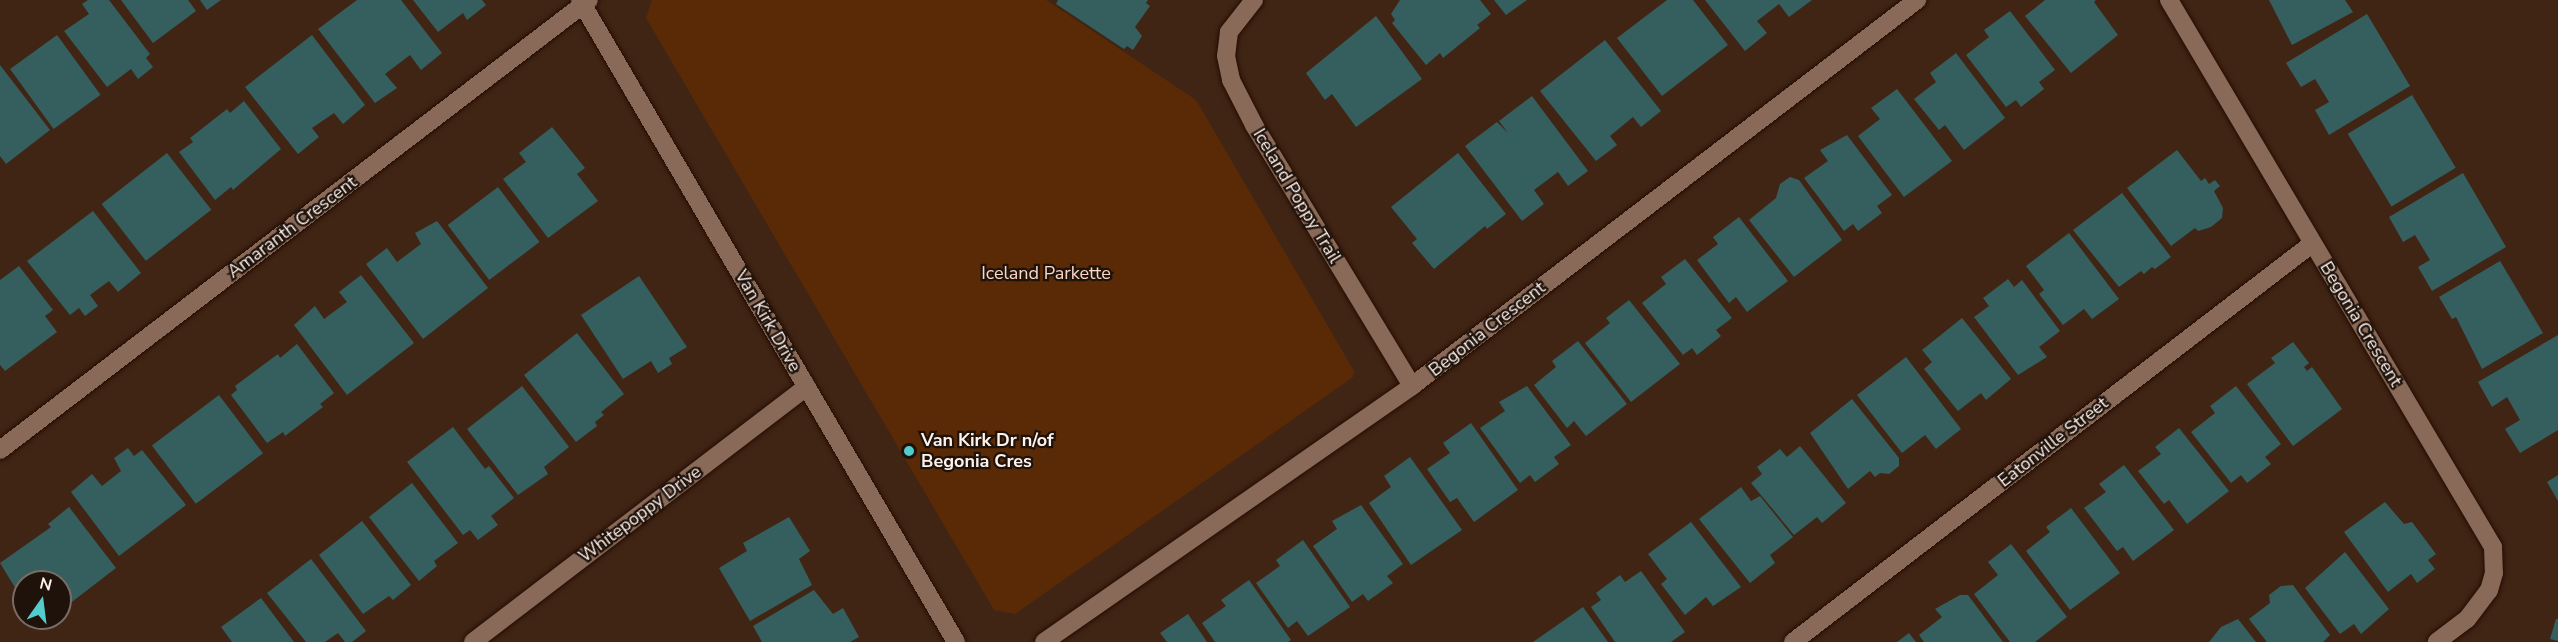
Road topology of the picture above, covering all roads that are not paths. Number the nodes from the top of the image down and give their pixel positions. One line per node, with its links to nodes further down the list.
1 (1254, 0): 6 (street, Iceland Poppy Trail)
2 (1917, 0): 6 (street, Begonia Crescent)
3 (2169, 0): 5 (street, Begonia Crescent)
4 (584, 1): 7 (street, Van Kirk Drive); 8 (street, Amaranth Crescent)
5 (2313, 243): 12 (street, Eatonville Street); 13 (street, Begonia Crescent)
6 (1412, 386): 11 (street, Begonia Crescent)
7 (807, 387): 9 (street, Whitepoppy Drive); 10 (street, Van Kirk Drive)
8 (0, 450)
9 (474, 642)
10 (956, 642)
11 (1044, 642)
12 (1793, 642)
13 (2437, 642)

